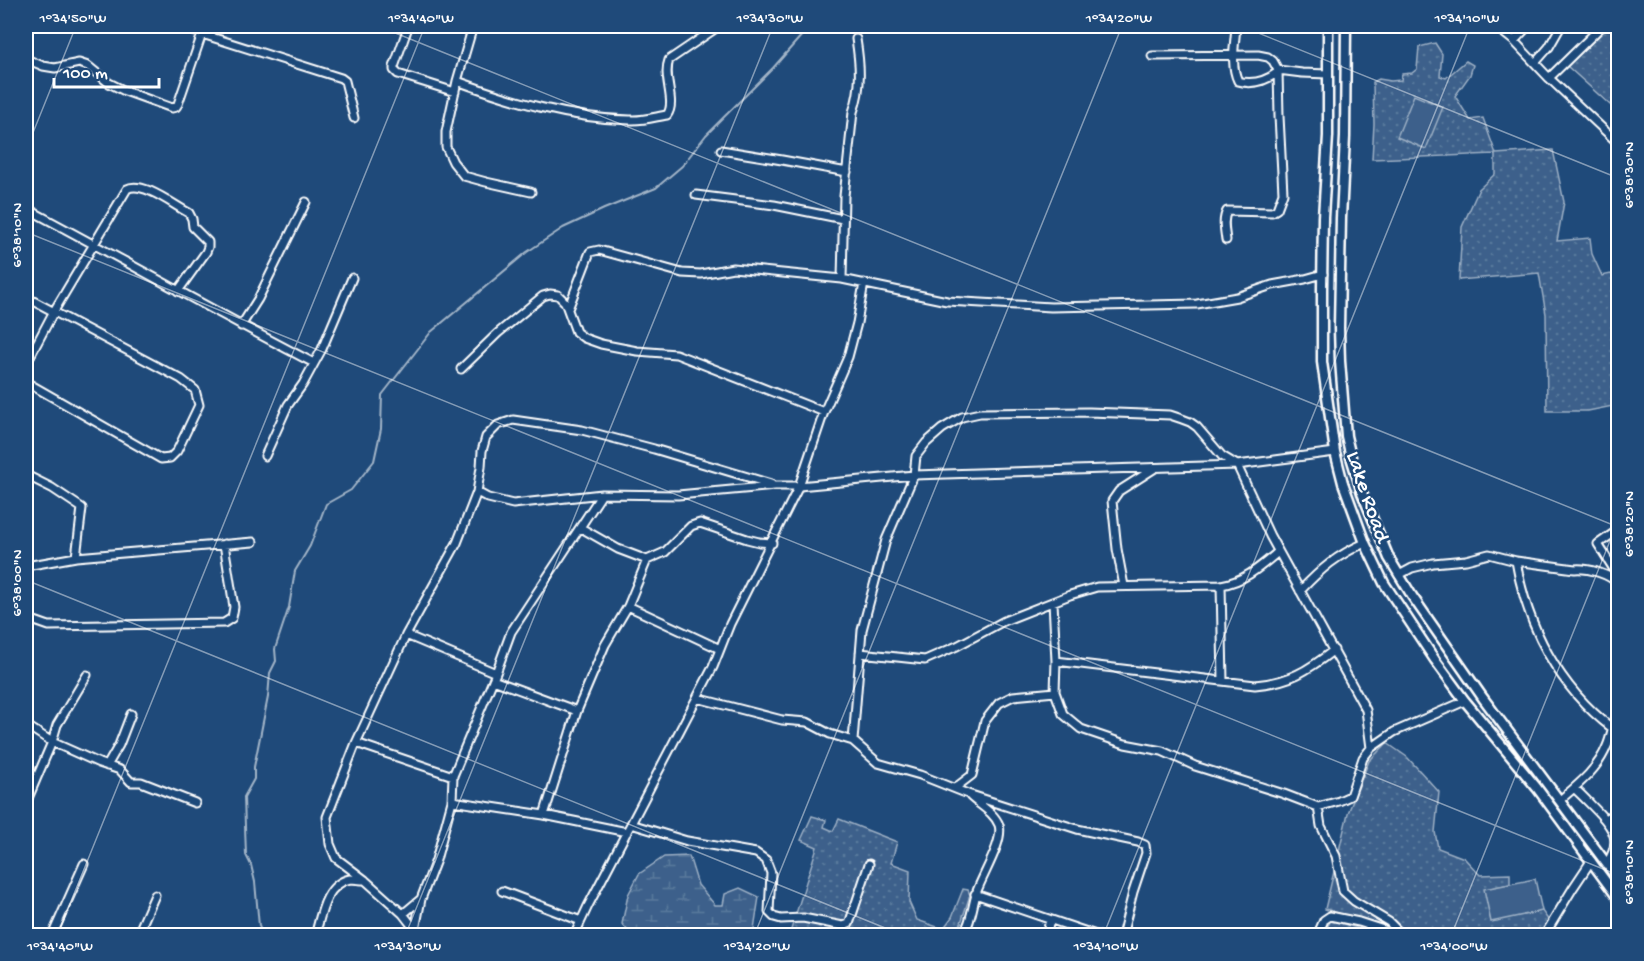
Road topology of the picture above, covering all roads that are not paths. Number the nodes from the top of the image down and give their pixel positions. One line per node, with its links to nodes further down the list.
1 (181, 26): 13 (street)
2 (207, 26): 13 (street)
3 (473, 26): 23 (street)
4 (719, 26): 23 (street)
5 (1236, 26): 17 (street)
6 (1328, 26): 21 (main road, Lake Road)
7 (1346, 26): 72 (main road, Lake Road)
8 (1496, 26): 15 (street)
9 (1528, 26): 15 (street)
10 (1561, 26): 19 (street)
11 (1602, 26): 22 (street)
12 (408, 30): 24 (street)
13 (202, 34): 18 (street); 25 (street)
14 (856, 39): 28 (street)
15 (1514, 41): 19 (street)
16 (1152, 56): 17 (street)
17 (1234, 56): 20 (street); 20 (street)
18 (26, 59)
19 (1535, 63): 22 (street)
20 (1278, 71): 21 (street); 34 (street)
21 (1328, 74): 36 (main road, Lake Road)
22 (1549, 78): 26 (street)
23 (457, 81): 24 (street)
24 (455, 92): 29 (street)
25 (354, 118)
26 (1618, 143)
27 (721, 150): 28 (street)
28 (847, 172): 33 (street)
29 (531, 192)
30 (696, 195): 33 (street)
31 (306, 202): 44 (street)
32 (26, 208): 35 (street)
33 (843, 219): 38 (street)
34 (1226, 240)
35 (94, 244): 40 (street); 40 (street); 43 (street)
36 (1323, 274): 39 (street); 50 (main road, Lake Road)
37 (352, 278): 45 (street)
38 (842, 279): 39 (street); 42 (street)
39 (864, 283): 49 (street)
40 (178, 291): 44 (street)
41 (26, 297): 43 (street)
42 (568, 309): 47 (street); 49 (street)
43 (54, 312): 46 (street); 48 (street)
44 (242, 326): 45 (street)
45 (314, 363): 51 (street)
46 (26, 364)
47 (460, 369)
48 (26, 382)
49 (824, 412): 57 (street)
50 (1335, 452): 52 (street); 64 (main road, Lake Road)
51 (265, 456)
52 (1237, 465): 53 (street); 55 (street); 66 (street)
53 (1158, 467): 55 (street); 75 (street)
54 (26, 475): 67 (street)
55 (914, 475): 57 (street); 82 (street)
56 (775, 486): 57 (street); 58 (street); 59 (street)
57 (799, 486): 63 (street)
58 (477, 492): 59 (street); 79 (street)
59 (602, 494): 60 (street)
60 (580, 528): 68 (street); 85 (street)
61 (1618, 530): 73 (street)
62 (253, 542): 65 (street)
63 (772, 543): 68 (street); 80 (street)
64 (1365, 543): 76 (street); 89 (main road, Lake Road)
65 (224, 544): 67 (street); 71 (street)
66 (1278, 552): 74 (street); 76 (street)
67 (76, 557): 70 (street)
68 (647, 560): 78 (street)
69 (1516, 561): 72 (street); 73 (street); 94 (street)
70 (26, 566)
71 (26, 574)
72 (1399, 575): 104 (main road, Lake Road)
73 (1617, 581)
74 (1221, 585): 75 (street); 86 (street)
75 (1124, 586): 77 (street)
76 (1300, 591): 81 (street)
77 (1053, 602): 82 (street); 83 (street)
78 (628, 606): 80 (street); 90 (street)
79 (406, 635): 85 (street); 97 (street)
80 (720, 649): 88 (street)
81 (1334, 650): 86 (street); 98 (street)
82 (860, 653): 95 (street)
83 (1056, 660): 86 (street); 87 (street)
84 (87, 675): 96 (street)
85 (494, 677): 90 (street); 100 (street)
86 (1223, 681)
87 (1055, 692): 101 (street); 108 (street)
88 (697, 698): 95 (street); 112 (street)
89 (1465, 701): 98 (street); 114 (main road, Lake Road)
90 (577, 711): 110 (street)
91 (131, 714): 99 (street)
92 (1618, 716): 94 (street)
93 (26, 725): 96 (street)
94 (1612, 728): 102 (street)
95 (853, 741): 101 (street)
96 (52, 742): 99 (street); 106 (street)
97 (356, 743): 100 (street); 119 (street)
98 (1371, 748): 108 (street)
99 (107, 766): 107 (street)
100 (453, 776): 105 (street)
101 (955, 788): 103 (street)
102 (1575, 789): 104 (street); 111 (street)
103 (968, 794): 121 (street); 136 (street)
104 (1560, 800): 115 (main road, Lake Road)
105 (452, 801): 110 (street); 124 (street)
106 (26, 803)
107 (195, 803)
108 (1318, 807): 138 (street)
109 (1618, 811): 111 (street)
110 (544, 815): 113 (street)
111 (1605, 819): 115 (street)
112 (631, 824): 113 (street); 117 (street)
113 (627, 832): 127 (street)
114 (1591, 861): 123 (main road, Lake Road); 139 (street)
115 (1607, 863): 118 (main road, Lake Road)
116 (84, 864): 129 (street)
117 (869, 864)
118 (1618, 879)
119 (365, 880): 125 (street); 131 (street)
120 (502, 891): 127 (street)
121 (975, 894): 126 (street); 133 (street)
122 (155, 895): 130 (street)
123 (1618, 898)
124 (421, 899): 125 (street); 128 (street)
125 (403, 914): 128 (street)
126 (1050, 920): 134 (street); 135 (street)
127 (581, 921): 132 (street)
128 (418, 933)
129 (52, 936)
130 (137, 936)
131 (315, 936)
132 (574, 936)
133 (963, 936)
134 (1046, 936)
135 (1099, 936)
136 (1122, 936)
137 (1317, 936): 138 (street)
138 (1402, 936)
139 (1544, 936)

